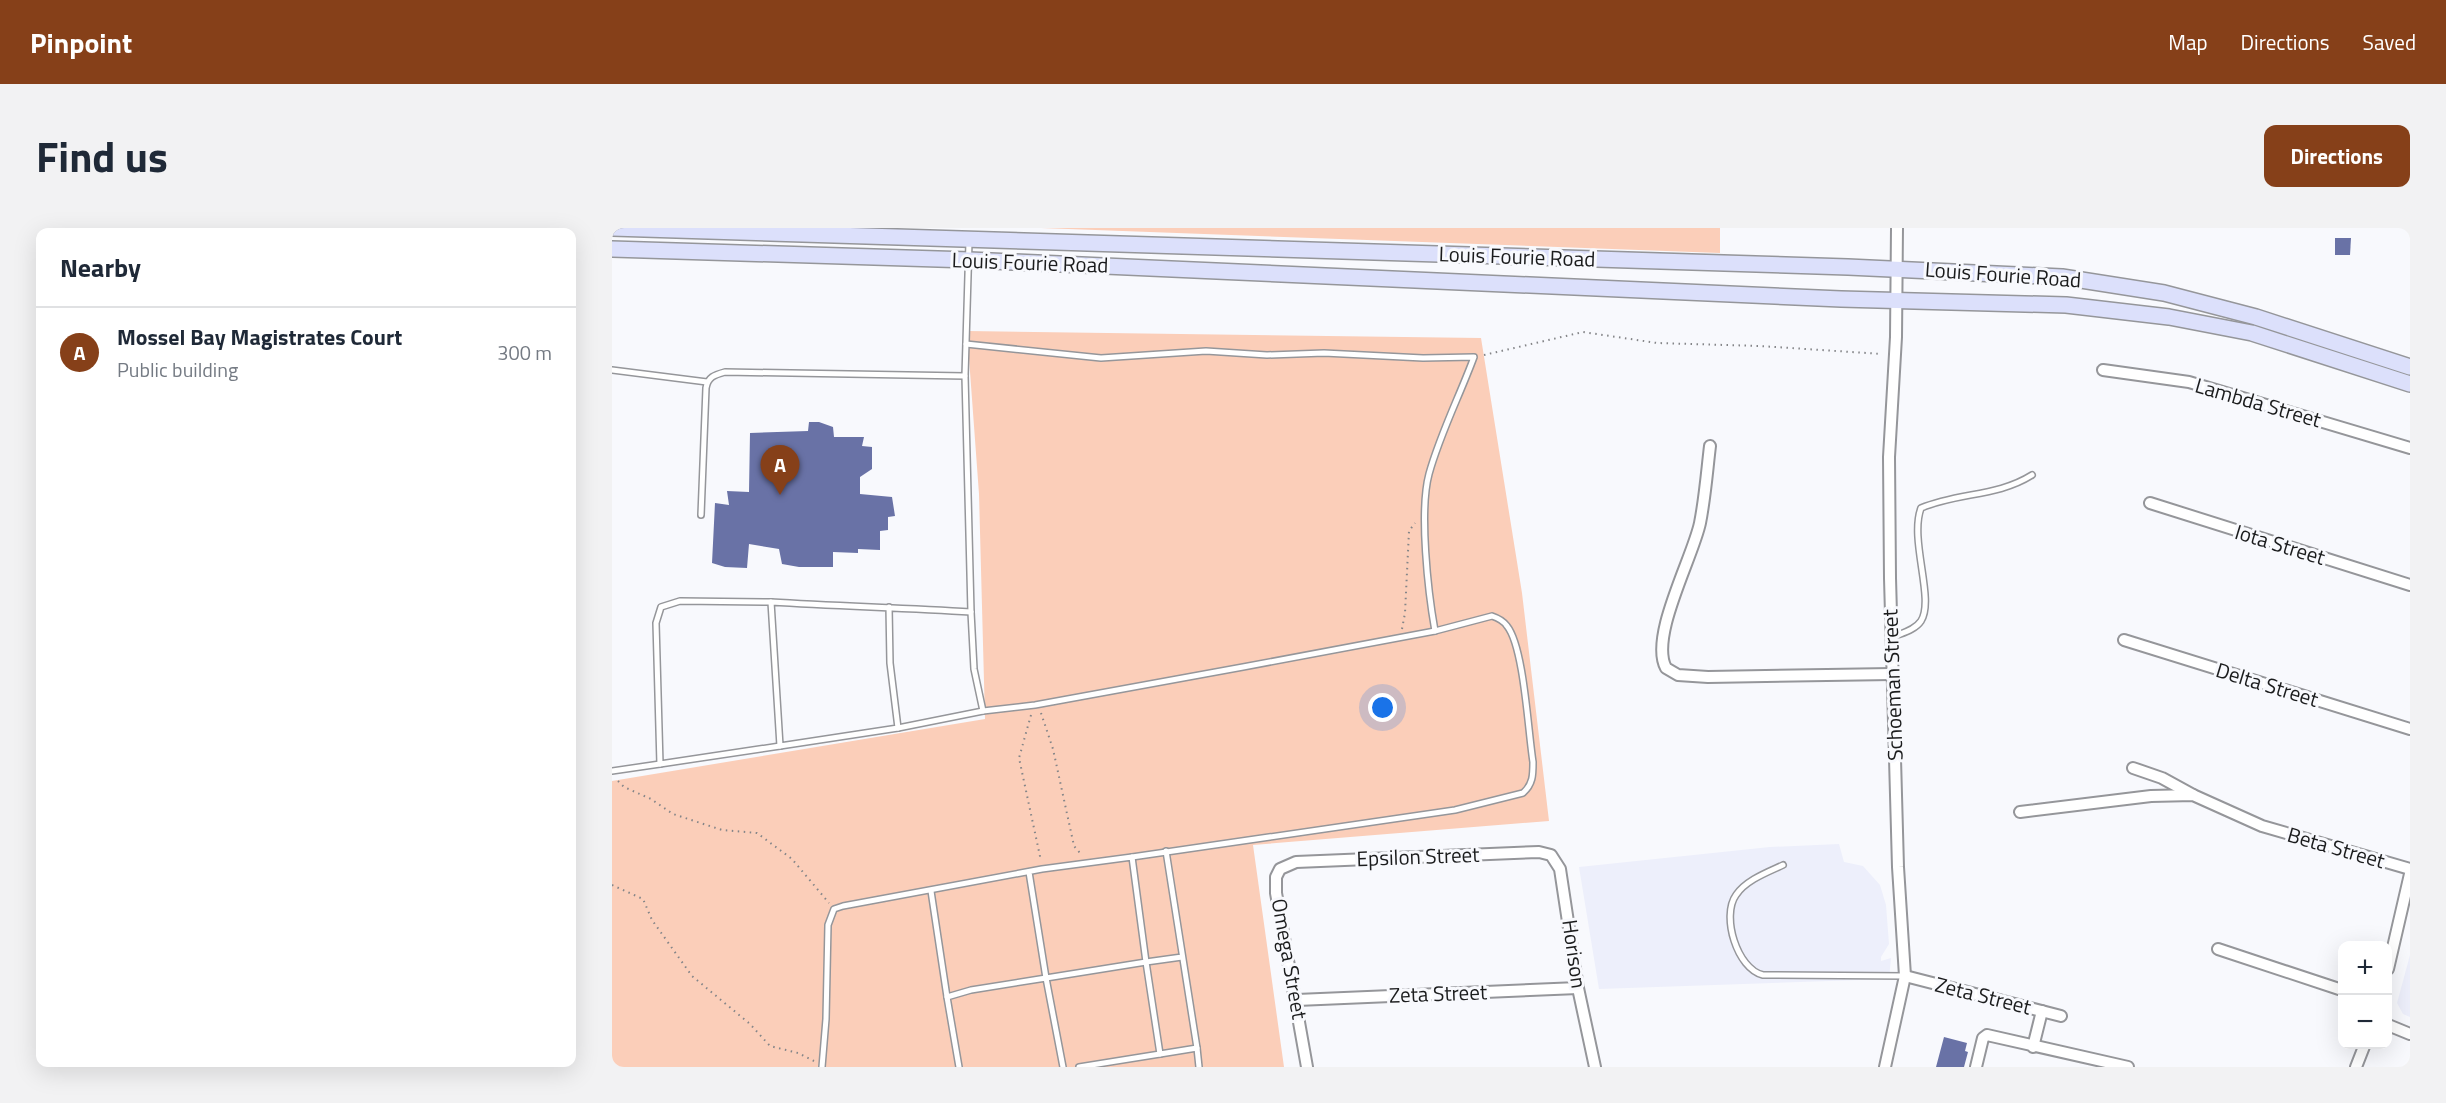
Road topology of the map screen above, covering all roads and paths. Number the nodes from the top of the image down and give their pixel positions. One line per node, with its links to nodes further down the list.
1 (612, 228): 3 (main road, Louis Fourie Road)
2 (1897, 228): 6 (street, Schoeman Street)
3 (969, 240): 5 (lane); 6 (main road, Louis Fourie Road)
4 (612, 249): 5 (main road, Louis Fourie Road)
5 (970, 260): 7 (main road, Louis Fourie Road); 8 (lane)
6 (1896, 268): 7 (street, Schoeman Street); 11 (main road, Louis Fourie Road)
7 (1896, 301): 9 (street, Schoeman Street); 16 (main road, Louis Fourie Road)
8 (966, 344): 10 (lane); 14 (lane)
9 (1894, 354): 10 (path); 29 (street, Schoeman Street)
10 (1474, 357): 21 (lane)
11 (2410, 367)
12 (612, 370): 15 (lane)
13 (2103, 370): 18 (street, Lambda Street)
14 (965, 376): 15 (lane); 26 (lane)
15 (707, 382): 22 (lane)
16 (2410, 384)
17 (1710, 446): 31 (street)
18 (2410, 448)
19 (2032, 475): 29 (lane)
20 (2150, 503): 23 (street, Iota Street)
21 (1425, 510): 27 (lane); 28 (path)
22 (701, 515)
23 (2410, 585)
24 (771, 602): 25 (lane); 36 (lane); 37 (lane)
25 (889, 608): 26 (lane); 34 (lane)
26 (971, 612): 33 (lane)
27 (1435, 631): 28 (lane); 42 (lane)
28 (1400, 638): 32 (lane)
29 (1891, 638): 31 (street, Schoeman Street)
30 (2124, 640): 35 (street, Delta Street)
31 (1892, 674): 59 (street, Schoeman Street)
32 (1035, 705): 33 (lane); 46 (path); 48 (path)
33 (983, 711): 34 (lane)
34 (898, 728): 36 (lane)
35 (2410, 729)
36 (780, 746): 37 (lane)
37 (660, 764): 39 (lane)
38 (2133, 768): 40 (street, Beta Street)
39 (612, 773): 54 (path)
40 (2193, 795): 41 (street); 49 (street, Beta Street)
41 (2020, 812)
42 (1166, 851): 44 (lane); 57 (lane)
43 (1539, 852): 45 (street, Epsilon Street); 61 (street, Horison)
44 (1132, 857): 46 (lane); 58 (lane)
45 (1296, 862): 64 (street, Omega Street)
46 (1088, 863): 48 (lane)
47 (1783, 865): 59 (lane)
48 (1042, 869): 50 (lane)
49 (2410, 869)
50 (1029, 872): 53 (lane); 60 (lane)
51 (2410, 874): 56 (street)
52 (612, 885): 74 (path)
53 (931, 891): 54 (lane); 63 (lane)
54 (834, 909): 74 (lane)
55 (2218, 948): 62 (street)
56 (2392, 952)
57 (1182, 957): 58 (lane); 70 (lane)
58 (1146, 962): 60 (lane); 72 (lane)
59 (1905, 976): 65 (street, Zeta Street); 81 (street, Schoeman Street)
60 (1046, 978): 63 (lane); 76 (lane)
61 (1578, 988): 64 (street, Zeta Street); 80 (street, Horison)
62 (2338, 988)
63 (947, 997): 75 (lane)
64 (1297, 999): 79 (street, Omega Street)
65 (2042, 1011): 66 (street, Zeta Street); 69 (street)
66 (2061, 1016)
67 (2392, 1027): 68 (street)
68 (2410, 1034)
69 (2033, 1047): 73 (street); 82 (street)
70 (1197, 1048): 72 (lane); 78 (lane)
71 (2363, 1049): 84 (street)
72 (1160, 1054): 77 (lane)
73 (2091, 1063): 83 (street)
74 (822, 1066)
75 (959, 1067)
76 (1063, 1067)
77 (1079, 1067)
78 (1199, 1067)
79 (1307, 1067)
80 (1594, 1067)
81 (1885, 1067)
82 (1976, 1067)
83 (2128, 1067)
84 (2356, 1067)

